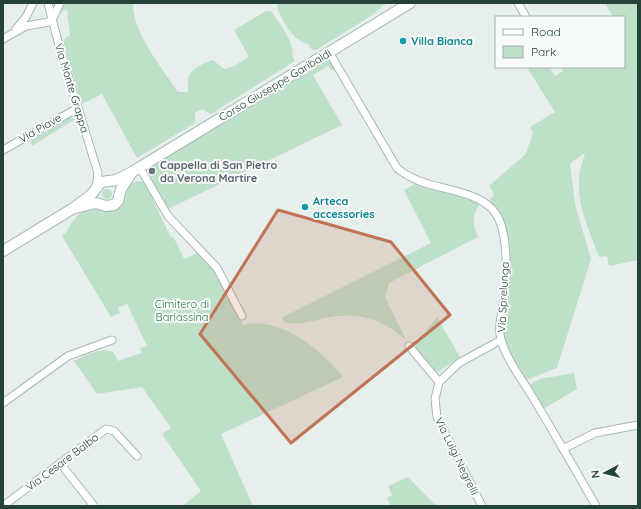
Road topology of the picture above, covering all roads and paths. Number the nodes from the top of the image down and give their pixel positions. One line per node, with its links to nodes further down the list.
1 (33, 3): 10 (street)
2 (48, 3): 7 (street, Via Monte Grappa)
3 (60, 3): 7 (street)
4 (410, 3): 12 (main road, Corso Giuseppe Garibaldi)
5 (518, 3): 6 (street)
6 (525, 16)
7 (52, 19): 8 (street); 9 (street, Via Monte Grappa)
8 (44, 23): 9 (street); 10 (street)
9 (54, 28): 13 (street, Via Monte Grappa)
10 (13, 32): 11 (street)
11 (3, 39)
12 (329, 52): 15 (main road, Corso Giuseppe Garibaldi); 25 (street, Via Sprelunga)
13 (78, 108): 14 (street, Via Piave); 16 (street, Via Monte Grappa)
14 (3, 150)
15 (136, 170): 17 (main road, Corso Giuseppe Garibaldi); 19 (main road); 23 (street)
16 (98, 172): 17 (street); 18 (street, Via Monte Grappa)
17 (109, 181): 18 (main road); 19 (main road)
18 (96, 188): 20 (main road); 21 (main road)
19 (120, 193): 20 (main road)
20 (101, 205): 21 (main road)
21 (68, 212): 22 (main road)
22 (3, 251)
23 (242, 316)
24 (112, 340): 28 (street)
25 (501, 340): 27 (street); 30 (street, Via Sprelunga)
26 (409, 346): 27 (street)
27 (439, 382): 35 (street, Via Luigi Negrelli)
28 (3, 403)
29 (638, 425): 30 (street)
30 (563, 449): 36 (street, Via Sprelunga)
31 (137, 456): 32 (street, Via Cesare Balbo)
32 (60, 463): 33 (street, Via Cesare Balbo); 34 (street)
33 (3, 506)
34 (94, 506)
35 (482, 506)
36 (596, 506)

